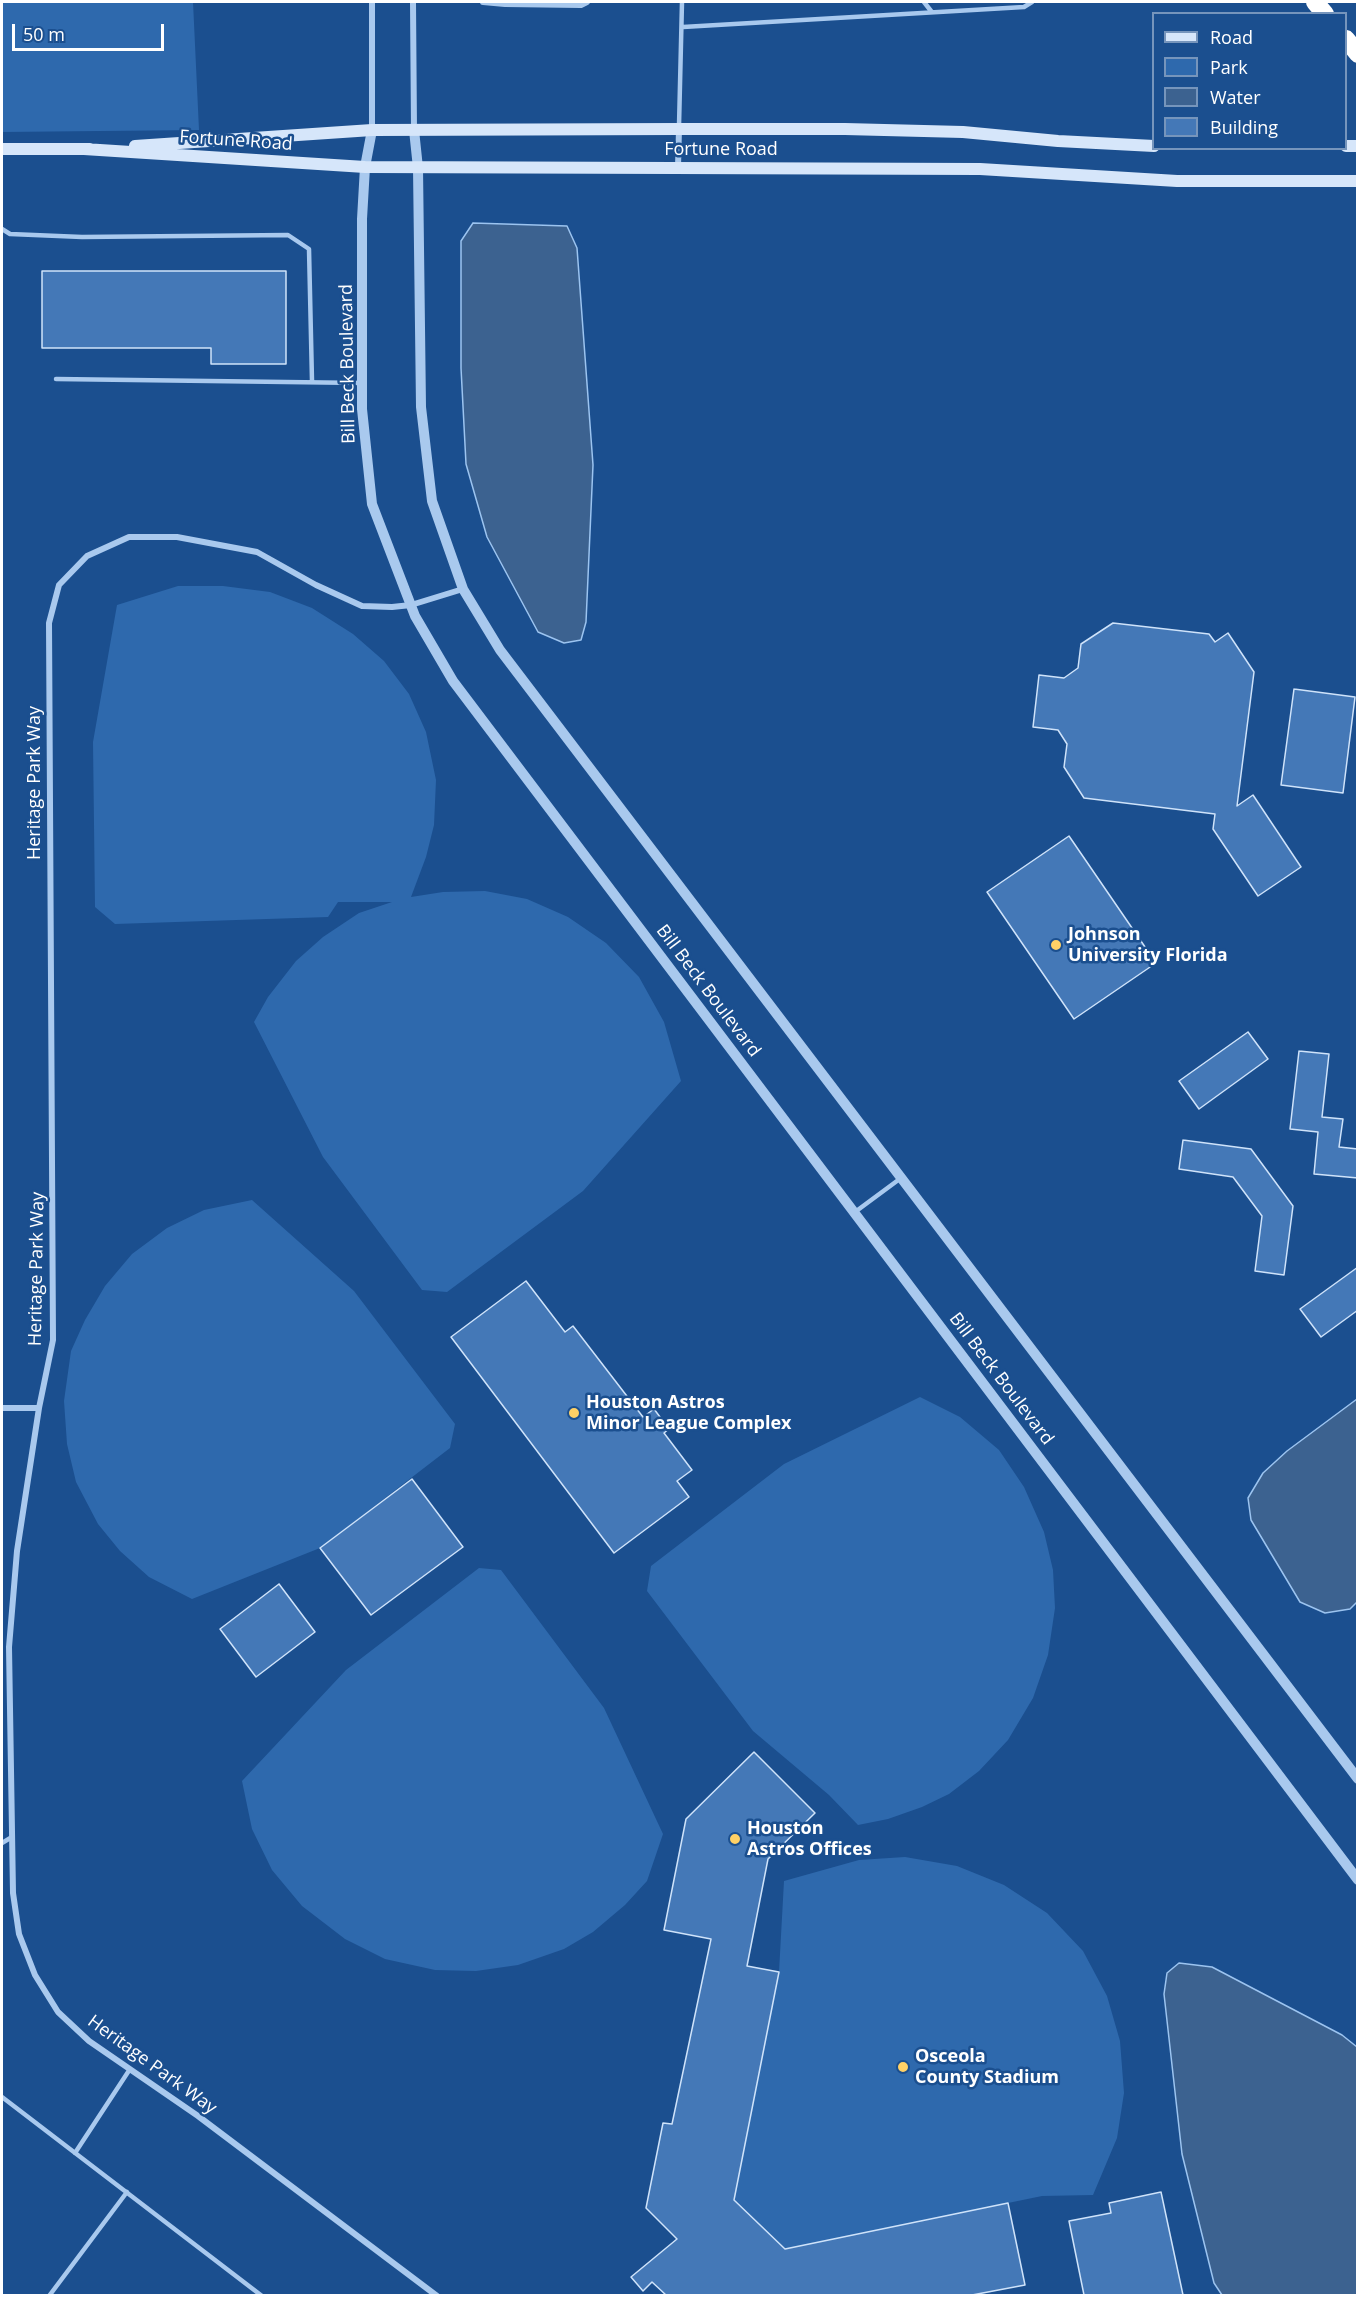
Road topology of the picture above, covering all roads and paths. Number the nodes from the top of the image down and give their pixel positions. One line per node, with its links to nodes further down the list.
1 (372, 2): 13 (street, Bill Beck Boulevard)
2 (412, 2): 14 (street)
3 (483, 2): 4 (street)
4 (587, 2)
5 (682, 2): 9 (lane)
6 (924, 2): 8 (lane)
7 (1032, 2): 8 (lane)
8 (931, 11): 9 (lane)
9 (683, 27): 12 (lane)
10 (1347, 40): 11 (highway)
11 (1358, 54)
12 (679, 129): 14 (main road, Fortune Road); 15 (main road, Fortune Road); 19 (street)
13 (372, 130): 14 (main road, Fortune Road); 17 (main road, Fortune Road); 18 (street, Bill Beck Boulevard)
14 (414, 130): 20 (street)
15 (1152, 146)
16 (2, 149): 17 (main road, Fortune Road)
17 (84, 149): 18 (main road, Fortune Road)
18 (365, 167): 20 (main road, Fortune Road); 25 (street, Bill Beck Boulevard)
19 (678, 167): 20 (main road, Fortune Road); 21 (main road, Fortune Road)
20 (418, 168): 26 (street)
21 (1358, 181)
22 (2, 229): 24 (lane)
23 (56, 379): 24 (lane)
24 (312, 381): 25 (lane)
25 (362, 383): 27 (street, Bill Beck Boulevard)
26 (463, 589): 27 (street, Heritage Park Way); 28 (street)
27 (411, 605): 29 (street, Bill Beck Boulevard); 31 (street, Heritage Park Way)
28 (901, 1178): 29 (lane); 32 (street)
29 (854, 1213): 35 (street, Bill Beck Boulevard)
30 (2, 1408): 31 (street)
31 (39, 1408): 33 (street, Heritage Park Way)
32 (1358, 1779)
33 (12, 1837): 34 (lane); 36 (street, Heritage Park Way)
34 (2, 1843)
35 (1358, 1880)
36 (130, 2069): 38 (lane); 42 (street, Heritage Park Way)
37 (2, 2097): 38 (lane)
38 (75, 2153): 39 (lane)
39 (127, 2192): 40 (lane); 41 (lane)
40 (49, 2295)
41 (262, 2295)
42 (437, 2295)

